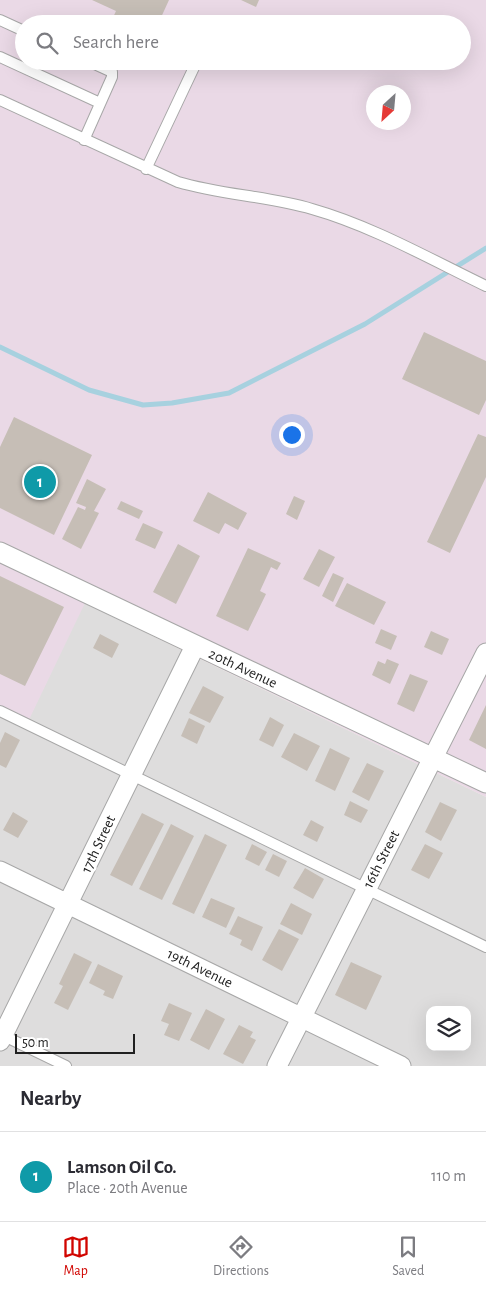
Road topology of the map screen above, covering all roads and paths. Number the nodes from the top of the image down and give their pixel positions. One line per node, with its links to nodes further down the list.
1 (0, 20): 2 (lane)
2 (15, 27)
3 (0, 57): 4 (lane)
4 (15, 64)
5 (28, 70): 9 (lane)
6 (108, 70): 9 (lane)
7 (193, 70): 11 (lane)
8 (0, 100): 10 (lane)
9 (100, 104): 10 (lane)
10 (84, 140): 11 (lane)
11 (146, 169): 12 (lane)
12 (486, 286)
13 (0, 552): 14 (street, 20th Avenue)
14 (195, 646): 17 (street, 20th Avenue); 18 (street, 17th Street)
15 (486, 653): 17 (street, 16th Street)
16 (0, 711): 18 (lane)
17 (432, 757): 19 (street, 20th Avenue); 21 (street, 16th Street)
18 (131, 774): 21 (lane); 22 (street, 17th Street)
19 (486, 783)
20 (0, 871): 22 (street, 19th Avenue)
21 (367, 888): 23 (lane); 24 (street, 16th Street)
22 (69, 904): 24 (street, 19th Avenue); 25 (street, 17th Street)
23 (486, 947)
24 (303, 1018): 27 (street, 16th Street); 28 (street, 19th Avenue)
25 (1, 1037): 26 (lane)
26 (66, 1066)
27 (277, 1066)
28 (401, 1066)

